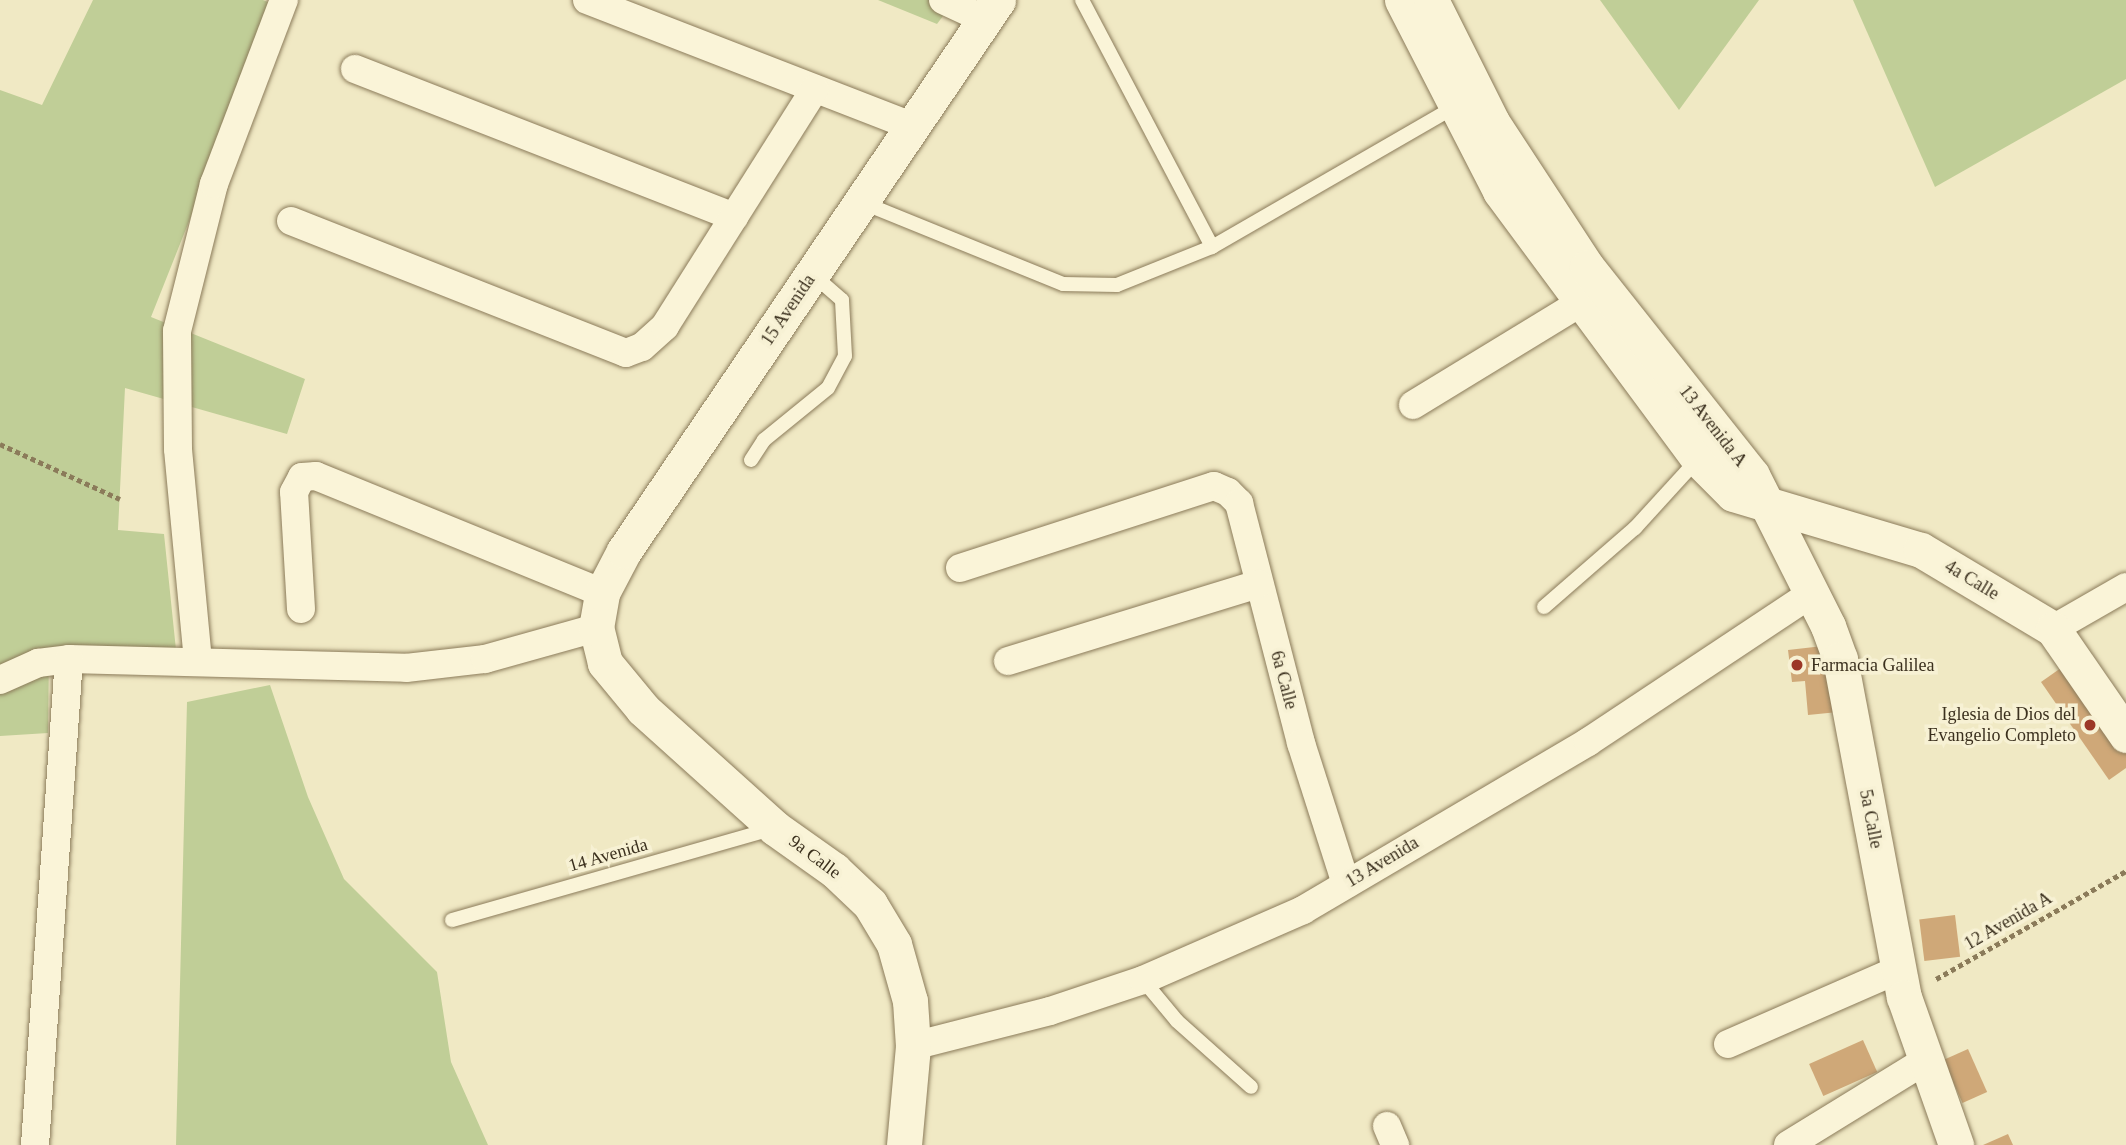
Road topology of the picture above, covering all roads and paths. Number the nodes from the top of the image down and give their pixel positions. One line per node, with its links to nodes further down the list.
1 (284, 0): 34 (street)
2 (587, 0): 9 (street)
3 (943, 0): 7 (street)
4 (1082, 0): 15 (lane)
5 (1402, 0): 10 (street, 13 Avenida A)
6 (1431, 0): 23 (street, 13 Avenida A)
7 (991, 10): 11 (street, 15 Avenida)
8 (355, 69): 13 (street)
9 (815, 89): 11 (street); 13 (street)
10 (1454, 107): 15 (lane); 17 (street, 13 Avenida A)
11 (912, 126): 12 (street, 15 Avenida)
12 (860, 202): 15 (lane); 16 (street, 15 Avenida)
13 (734, 217): 14 (street)
14 (291, 221)
15 (1212, 247)
16 (813, 275): 21 (lane); 27 (street, 15 Avenida)
17 (1580, 303): 18 (street); 20 (street, 13 Avenida A)
18 (1413, 405)
19 (0, 444): 22 (path)
20 (1698, 459): 23 (street, 13 Avenida A); 29 (lane)
21 (751, 460)
22 (120, 499)
23 (1763, 503): 28 (street, 5a Calle); 32 (street, 4a Calle)
24 (960, 568): 25 (street, 6a Calle)
25 (1258, 584): 35 (street); 40 (street, 6a Calle)
26 (2126, 587): 32 (street)
27 (602, 593): 30 (street); 31 (street, 15 Avenida)
28 (1812, 593): 40 (street, 13 Avenida); 43 (street, 5a Calle)
29 (1544, 607)
30 (301, 609)
31 (596, 628): 34 (street); 38 (street, 9a Calle)
32 (2053, 629): 37 (street, 4a Calle)
33 (69, 659): 34 (street); 36 (street); 48 (street)
34 (198, 661)
35 (1008, 661)
36 (0, 680)
37 (2126, 735)
38 (775, 828): 41 (lane, 14 Avenida); 45 (street, 9a Calle)
39 (2126, 871): 43 (path, 12 Avenida A)
40 (1346, 884): 42 (street, 13 Avenida)
41 (452, 920)
42 (1143, 980): 45 (street, 13 Avenida); 47 (lane)
43 (1902, 983): 44 (street); 46 (street, 5a Calle)
44 (1728, 1044)
45 (913, 1046): 49 (street, 9a Calle)
46 (1926, 1060): 50 (street); 51 (street, 5a Calle)
47 (1251, 1087)
48 (35, 1145)
49 (904, 1145)
50 (1788, 1145)
51 (1956, 1145)

